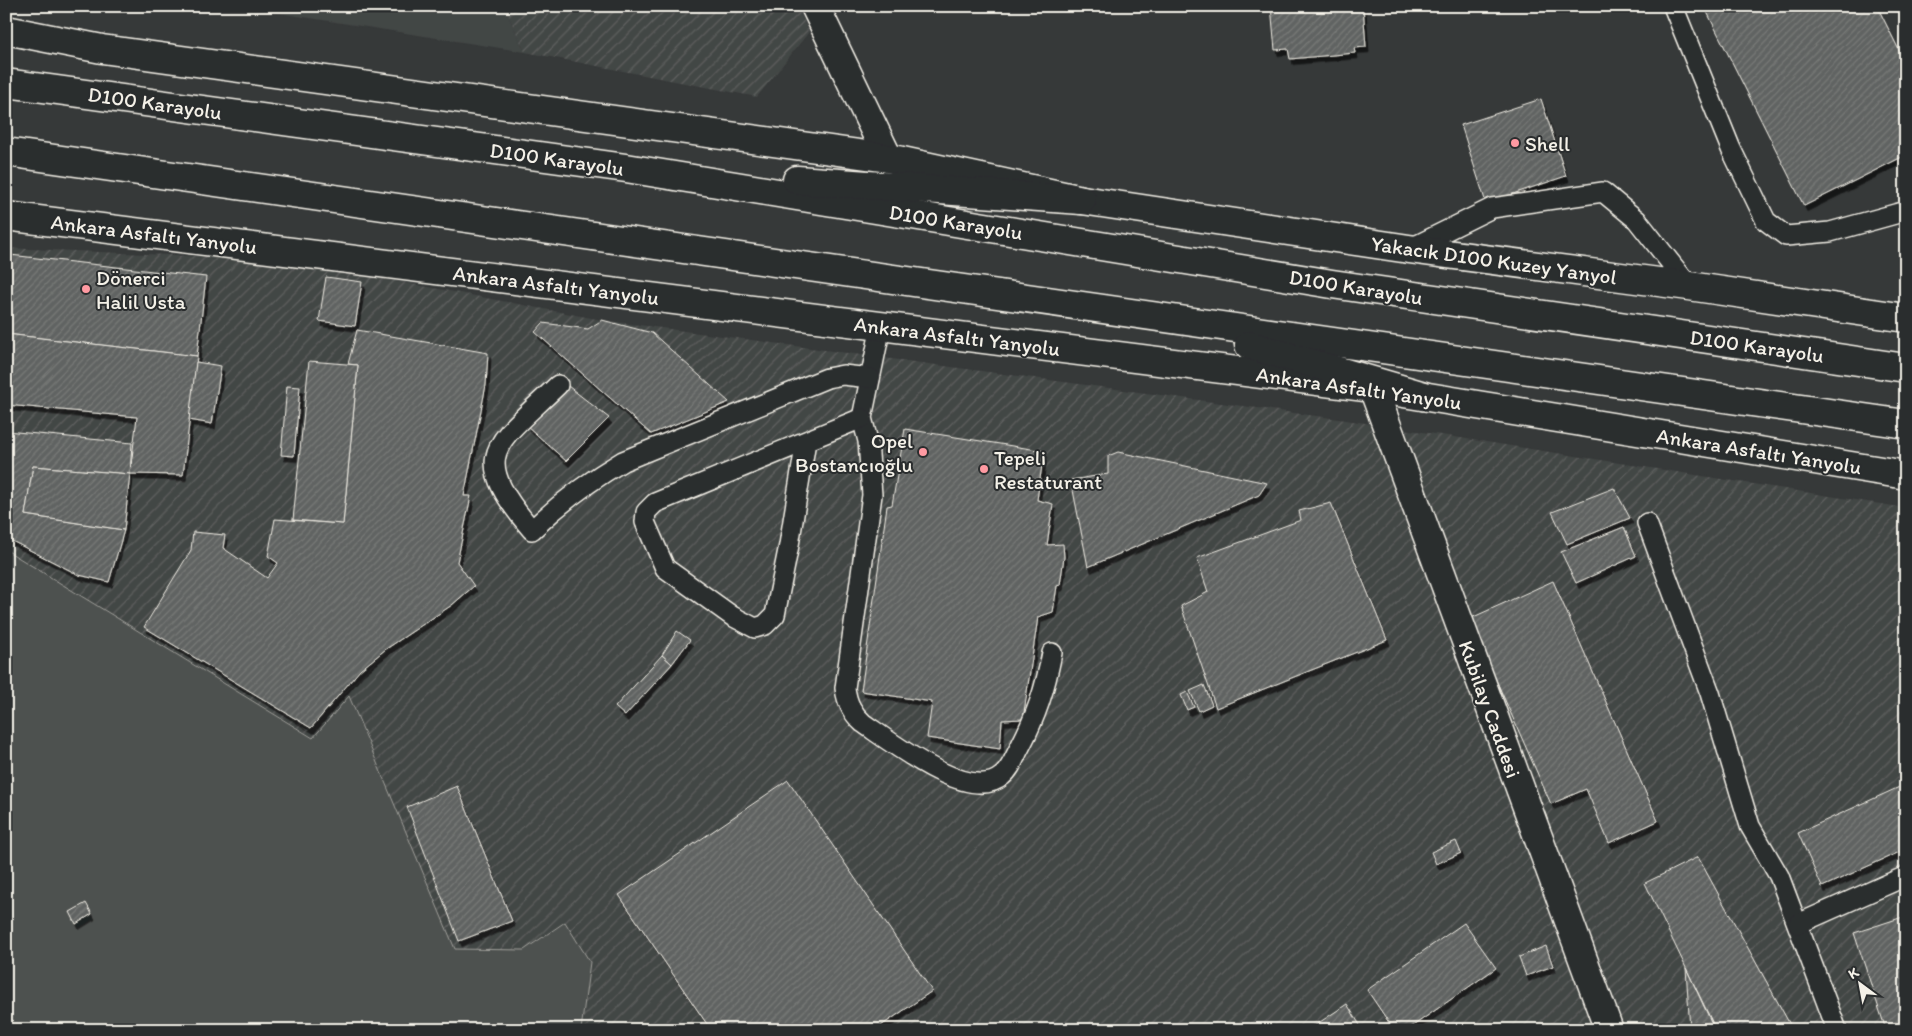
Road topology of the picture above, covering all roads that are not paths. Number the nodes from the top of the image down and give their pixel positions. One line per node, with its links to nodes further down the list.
1 (815, 6): 6 (main road)
2 (1673, 6): 11 (lane)
3 (6, 30): 6 (main road)
4 (6, 82): 8 (main road, D100 Karayolu)
5 (6, 152): 7 (main road)
6 (888, 158): 10 (main road)
7 (110, 168): 9 (main road); 15 (main road)
8 (626, 168): 10 (main road); 18 (main road, D100 Karayolu)
9 (6, 170)
10 (1082, 200): 13 (main road, Yakacık D100 Kuzey Yanyol)
11 (1906, 211)
12 (6, 216): 17 (main road, Ankara Asfaltı Yanyolu)
13 (1408, 249): 14 (main road, Yakacık D100 Kuzey Yanyol); 14 (lane)
14 (1689, 286): 16 (main road, Yakacık D100 Kuzey Yanyol)
15 (1156, 318): 22 (main road); 24 (main road)
16 (1906, 318)
17 (881, 326): 19 (lane); 21 (main road, Ankara Asfaltı Yanyolu)
18 (1906, 368)
19 (870, 378): 20 (lane); 23 (lane)
20 (558, 386)
21 (1373, 388): 22 (main road, Ankara Asfaltı Yanyolu); 31 (main road, Kubilay Caddesi)
22 (1424, 396): 26 (main road, Ankara Asfaltı Yanyolu)
23 (862, 418): 25 (lane); 28 (lane)
24 (1906, 424)
25 (806, 441): 25 (lane)
26 (1906, 475)
27 (1647, 523): 30 (lane)
28 (1052, 653)
29 (1906, 876): 30 (lane)
30 (1798, 924): 32 (lane)
31 (1609, 1030)
32 (1837, 1030)

